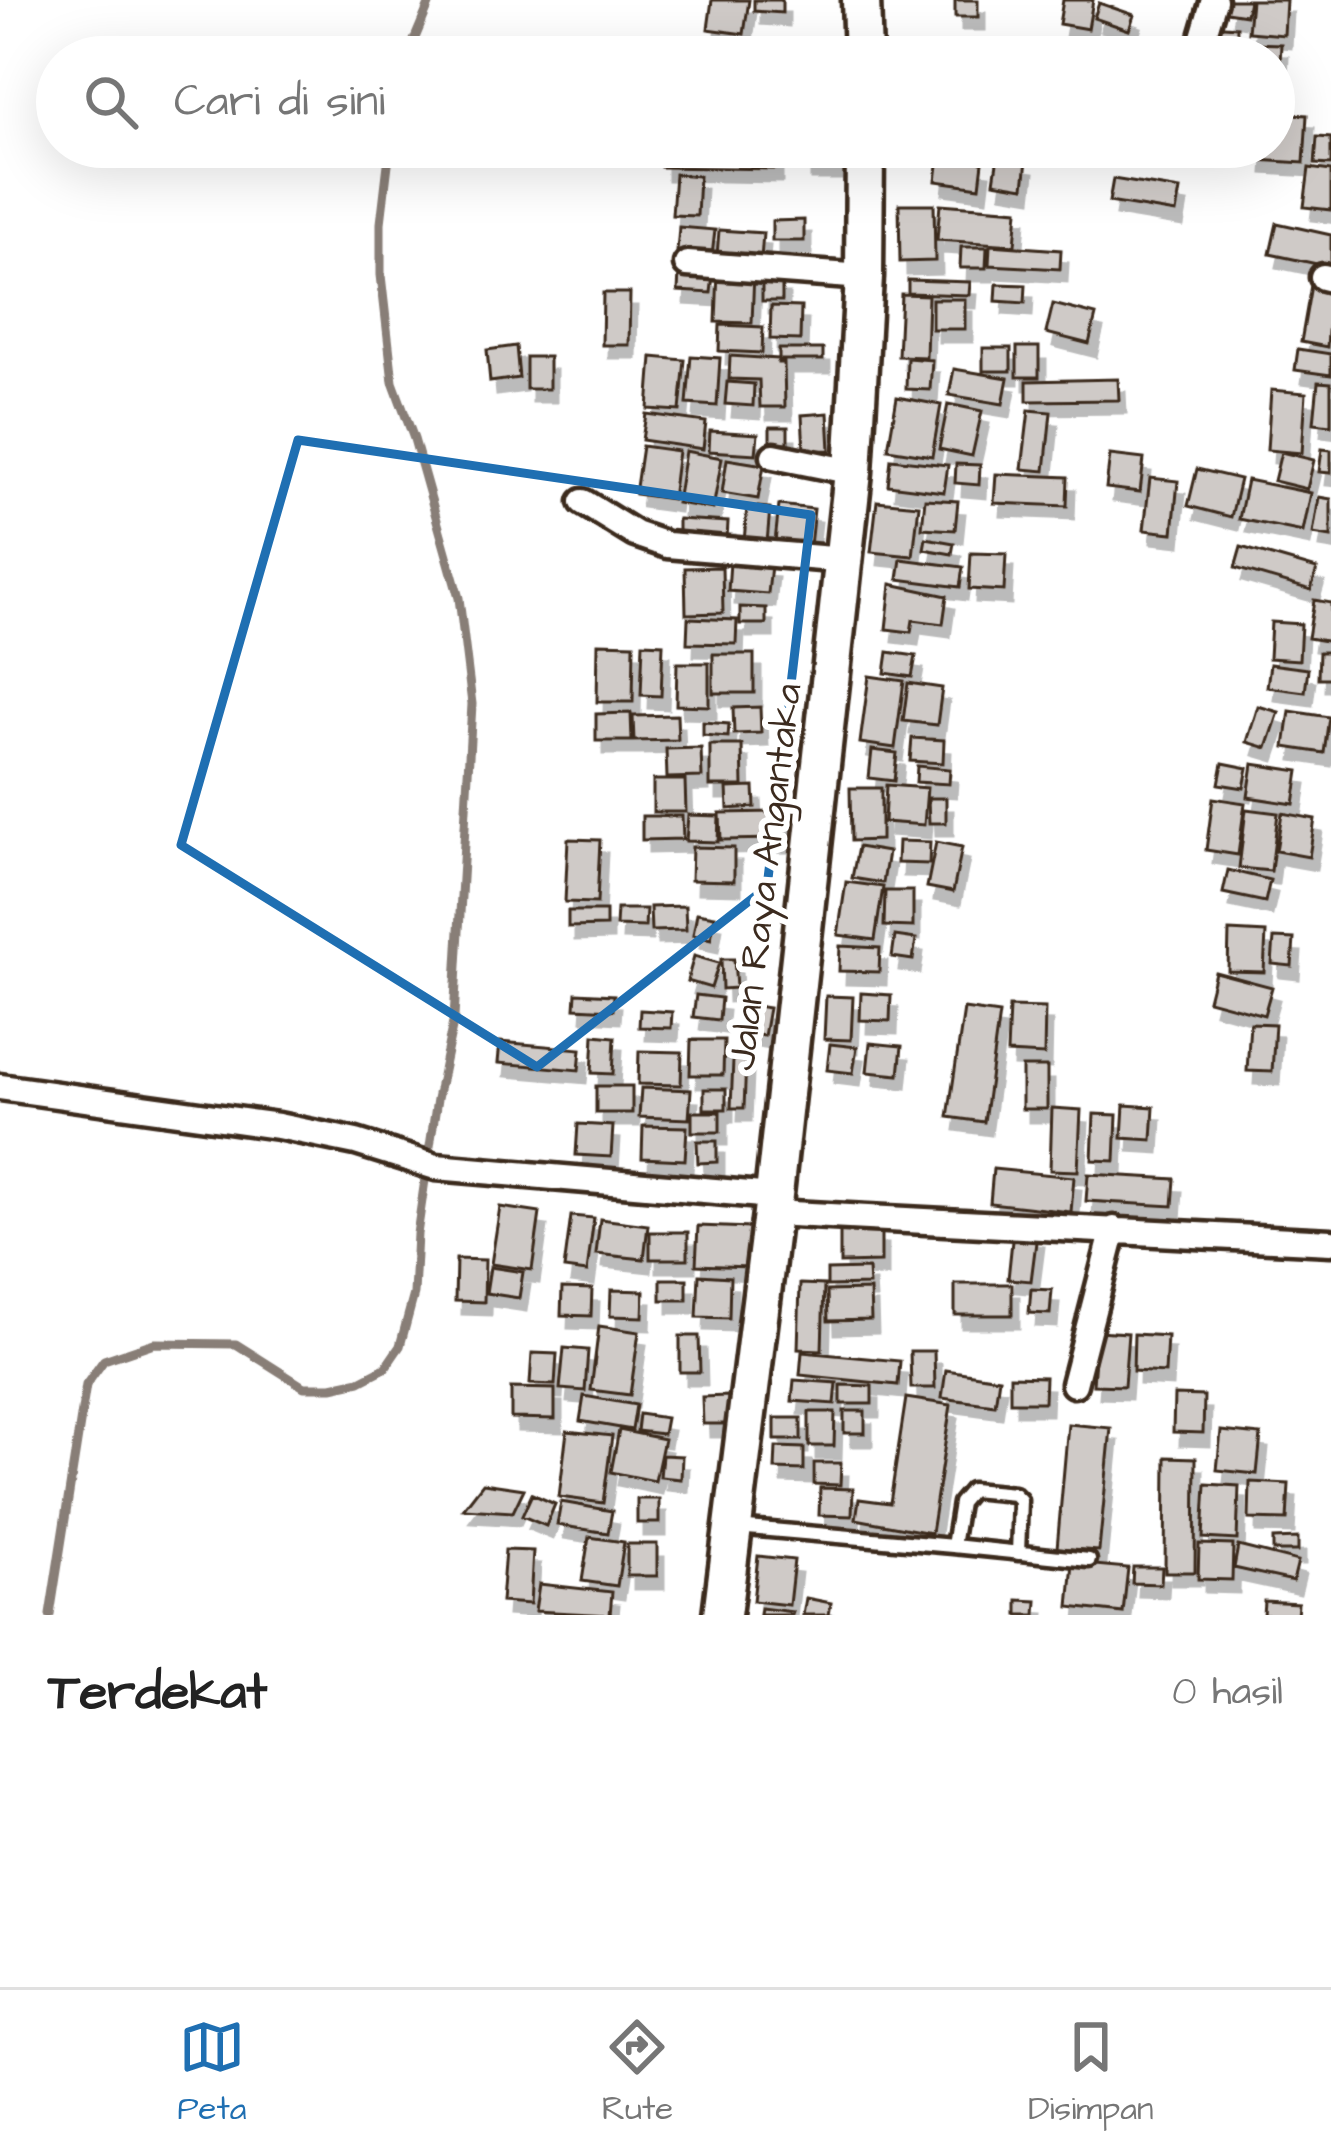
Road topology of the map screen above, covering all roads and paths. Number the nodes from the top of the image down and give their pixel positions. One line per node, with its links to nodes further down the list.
1 (861, 0): 3 (main road)
2 (1214, 0): 4 (street)
3 (862, 36)
4 (1204, 36)
5 (865, 168): 7 (main road, Jalan Raya Angantaka)
6 (687, 264): 7 (street)
7 (863, 277): 9 (main road, Jalan Raya Angantaka)
8 (774, 456): 9 (street)
9 (853, 472): 11 (main road, Jalan Raya Angantaka)
10 (583, 502): 11 (street)
11 (844, 560): 13 (main road, Jalan Raya Angantaka)
12 (0, 1087): 13 (street)
13 (772, 1204): 14 (street); 17 (main road, Jalan Raya Angantaka)
14 (1114, 1229): 15 (street); 16 (street)
15 (1331, 1242)
16 (1074, 1384)
17 (735, 1527): 18 (lane); 21 (main road, Jalan Raya Angantaka)
18 (953, 1546): 19 (lane); 19 (lane)
19 (1018, 1553): 20 (lane)
20 (1089, 1560)
21 (722, 1615)

